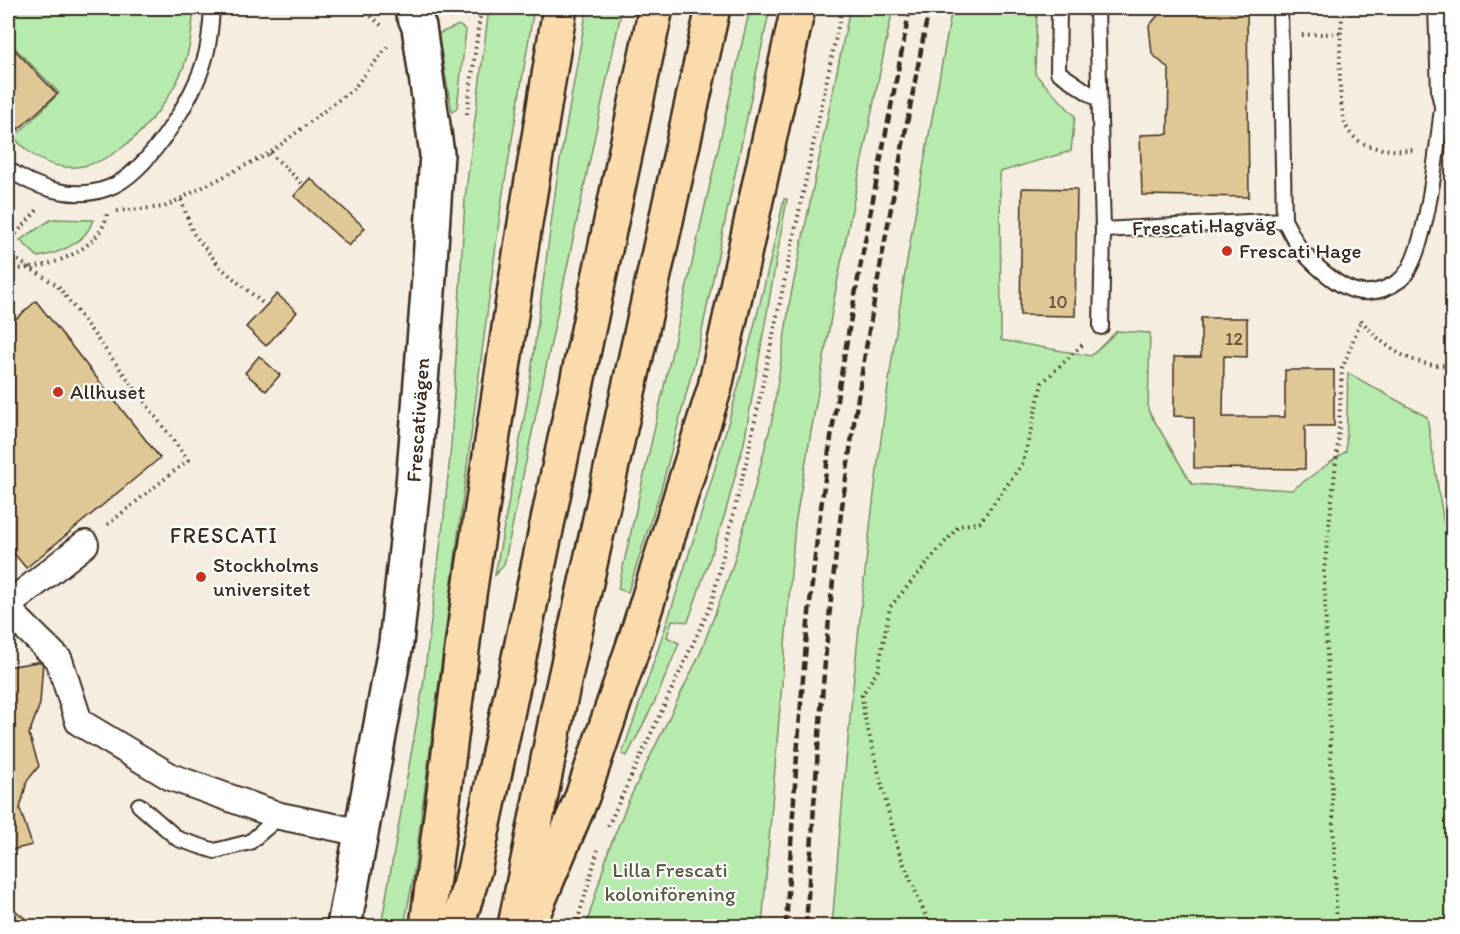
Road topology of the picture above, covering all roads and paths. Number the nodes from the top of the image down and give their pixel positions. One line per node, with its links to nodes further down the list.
1 (212, 8): 23 (lane)
2 (411, 8): 42 (street, Frescativägen)
3 (560, 8): 46 (main road)
4 (656, 8): 47 (main road)
5 (713, 8): 48 (main road)
6 (798, 8): 49 (main road)
7 (842, 8): 43 (path)
8 (1059, 8): 17 (lane)
9 (1096, 8): 17 (lane)
10 (1280, 8): 14 (lane)
11 (1342, 8): 13 (path)
12 (1442, 8): 16 (street)
13 (1340, 33): 14 (path); 19 (path)
14 (1280, 35): 27 (lane)
15 (395, 37): 20 (path)
16 (1445, 92): 18 (street); 19 (lane)
17 (1099, 100): 28 (lane)
18 (1452, 123)
19 (1436, 149): 33 (lane)
20 (270, 153): 22 (path); 24 (path)
21 (8, 169): 23 (lane)
22 (304, 185)
23 (108, 188): 32 (path)
24 (181, 200): 26 (path); 34 (path)
25 (40, 208): 29 (path)
26 (139, 208)
27 (1284, 220): 28 (lane, Frescati Hagväg); 33 (lane, Frescati Hagväg)
28 (1104, 230): 36 (lane)
29 (8, 243)
30 (8, 254): 32 (path)
31 (8, 268): 32 (path)
32 (32, 270): 38 (path)
33 (1353, 291): 35 (path)
34 (266, 306)
35 (1361, 320): 37 (path); 52 (path)
36 (1101, 327): 51 (path)
37 (1452, 365)
38 (85, 544): 39 (street)
39 (8, 608): 41 (street)
40 (139, 806): 41 (lane)
41 (280, 816): 42 (street)
42 (363, 833): 45 (street, Frescativägen)
43 (604, 835)
44 (600, 845): 50 (path)
45 (344, 927)
46 (428, 927)
47 (457, 927)
48 (515, 927)
49 (528, 927)
50 (576, 927)
51 (927, 927)
52 (1337, 927)

